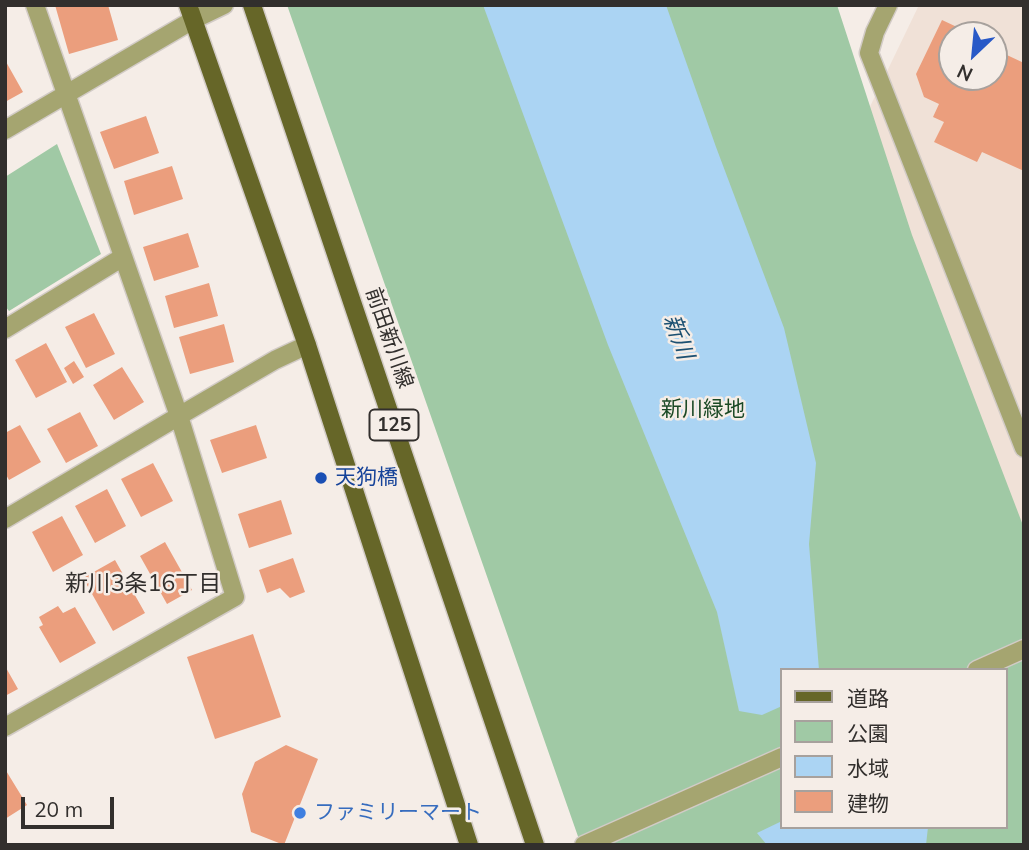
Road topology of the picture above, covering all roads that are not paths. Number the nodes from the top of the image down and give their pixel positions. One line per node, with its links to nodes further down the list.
1 (35, 5): 6 (street)
2 (224, 5): 5 (street)
3 (252, 5): 19 (main road, 前田新川線 / 125)
4 (888, 5): 12 (street)
5 (190, 13): 6 (street); 10 (main road, 125)
6 (66, 93): 7 (street); 8 (street)
7 (5, 130)
8 (123, 257): 9 (street); 11 (street)
9 (5, 329)
10 (307, 345): 11 (street); 18 (main road, 125)
11 (179, 416): 13 (street); 16 (street)
12 (1024, 448)
13 (5, 519)
14 (1024, 649): 15 (street)
15 (981, 668)
16 (5, 727)
17 (780, 758): 20 (street)
18 (469, 845)
19 (535, 845)
20 (584, 845)

